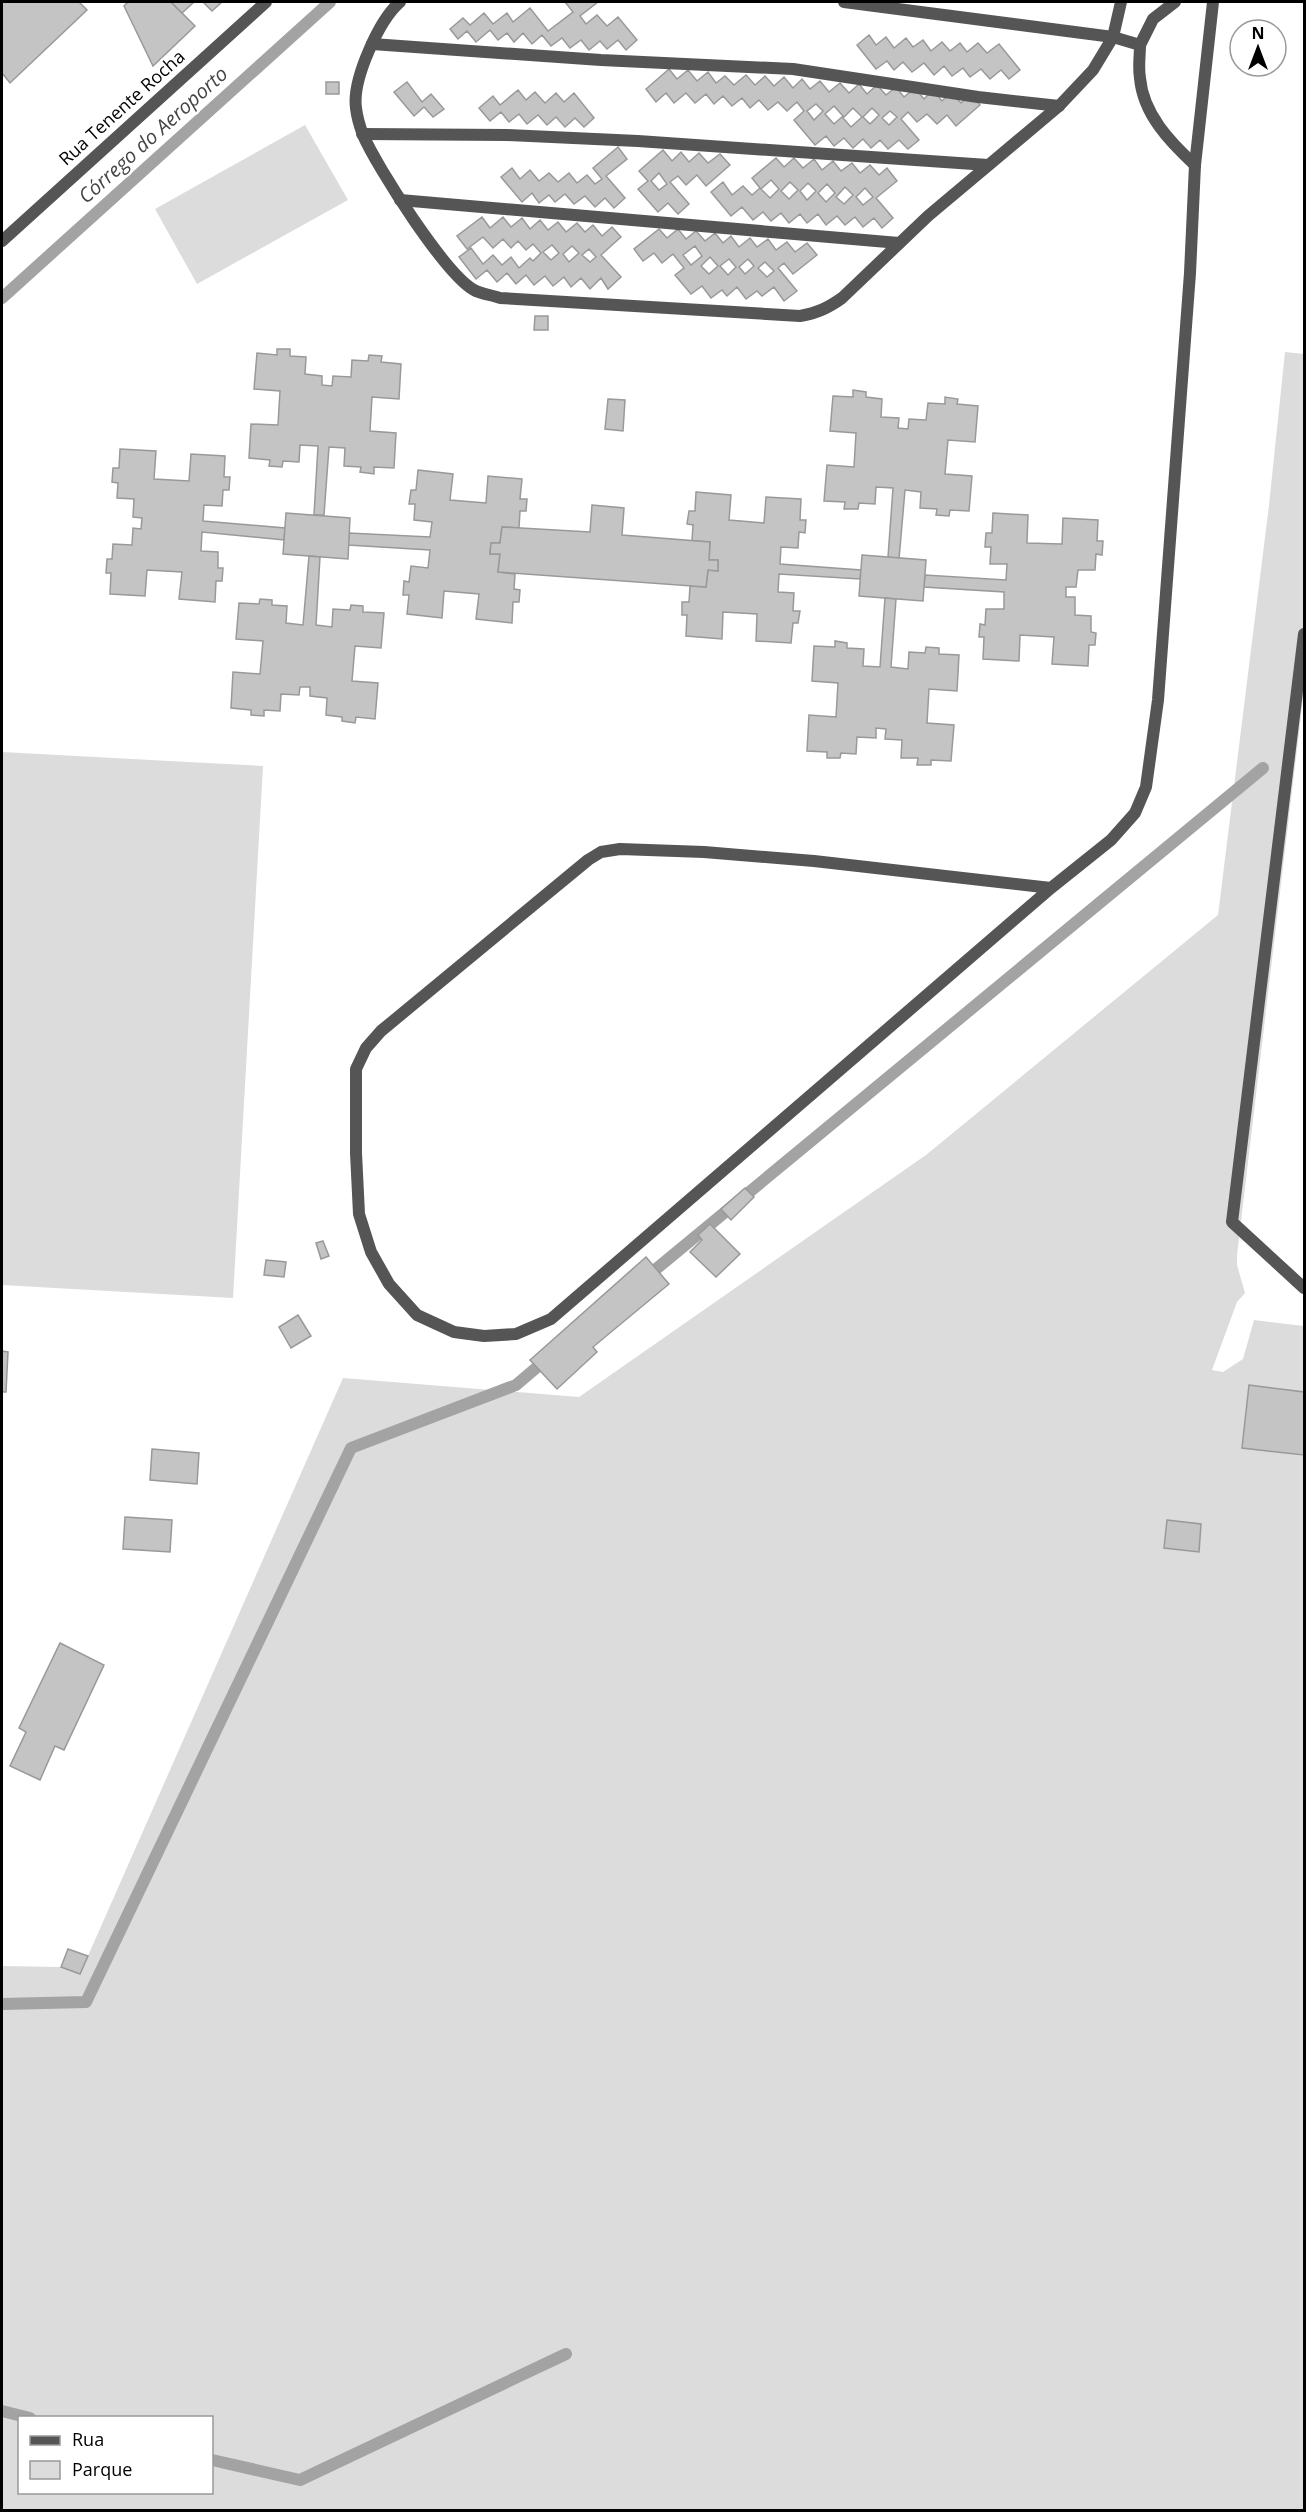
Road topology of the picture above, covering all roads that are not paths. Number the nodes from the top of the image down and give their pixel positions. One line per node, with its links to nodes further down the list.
1 (266, 2): 15 (street, Rua Tenente Rocha)
2 (400, 2): 8 (street)
3 (843, 2): 7 (street)
4 (1121, 2): 7 (street)
5 (1175, 2): 9 (street)
6 (1213, 2): 13 (street)
7 (1113, 36): 9 (street); 10 (street)
8 (372, 44): 10 (street); 11 (street)
9 (1140, 45): 13 (street)
10 (1059, 106): 12 (street)
11 (362, 134): 12 (street); 14 (street)
12 (988, 165): 16 (street)
13 (1195, 165): 18 (street)
14 (400, 200): 16 (street); 16 (street)
15 (2, 240)
16 (899, 243)
17 (1305, 634): 19 (street)
18 (1051, 888): 18 (street)
19 (1305, 1288)

